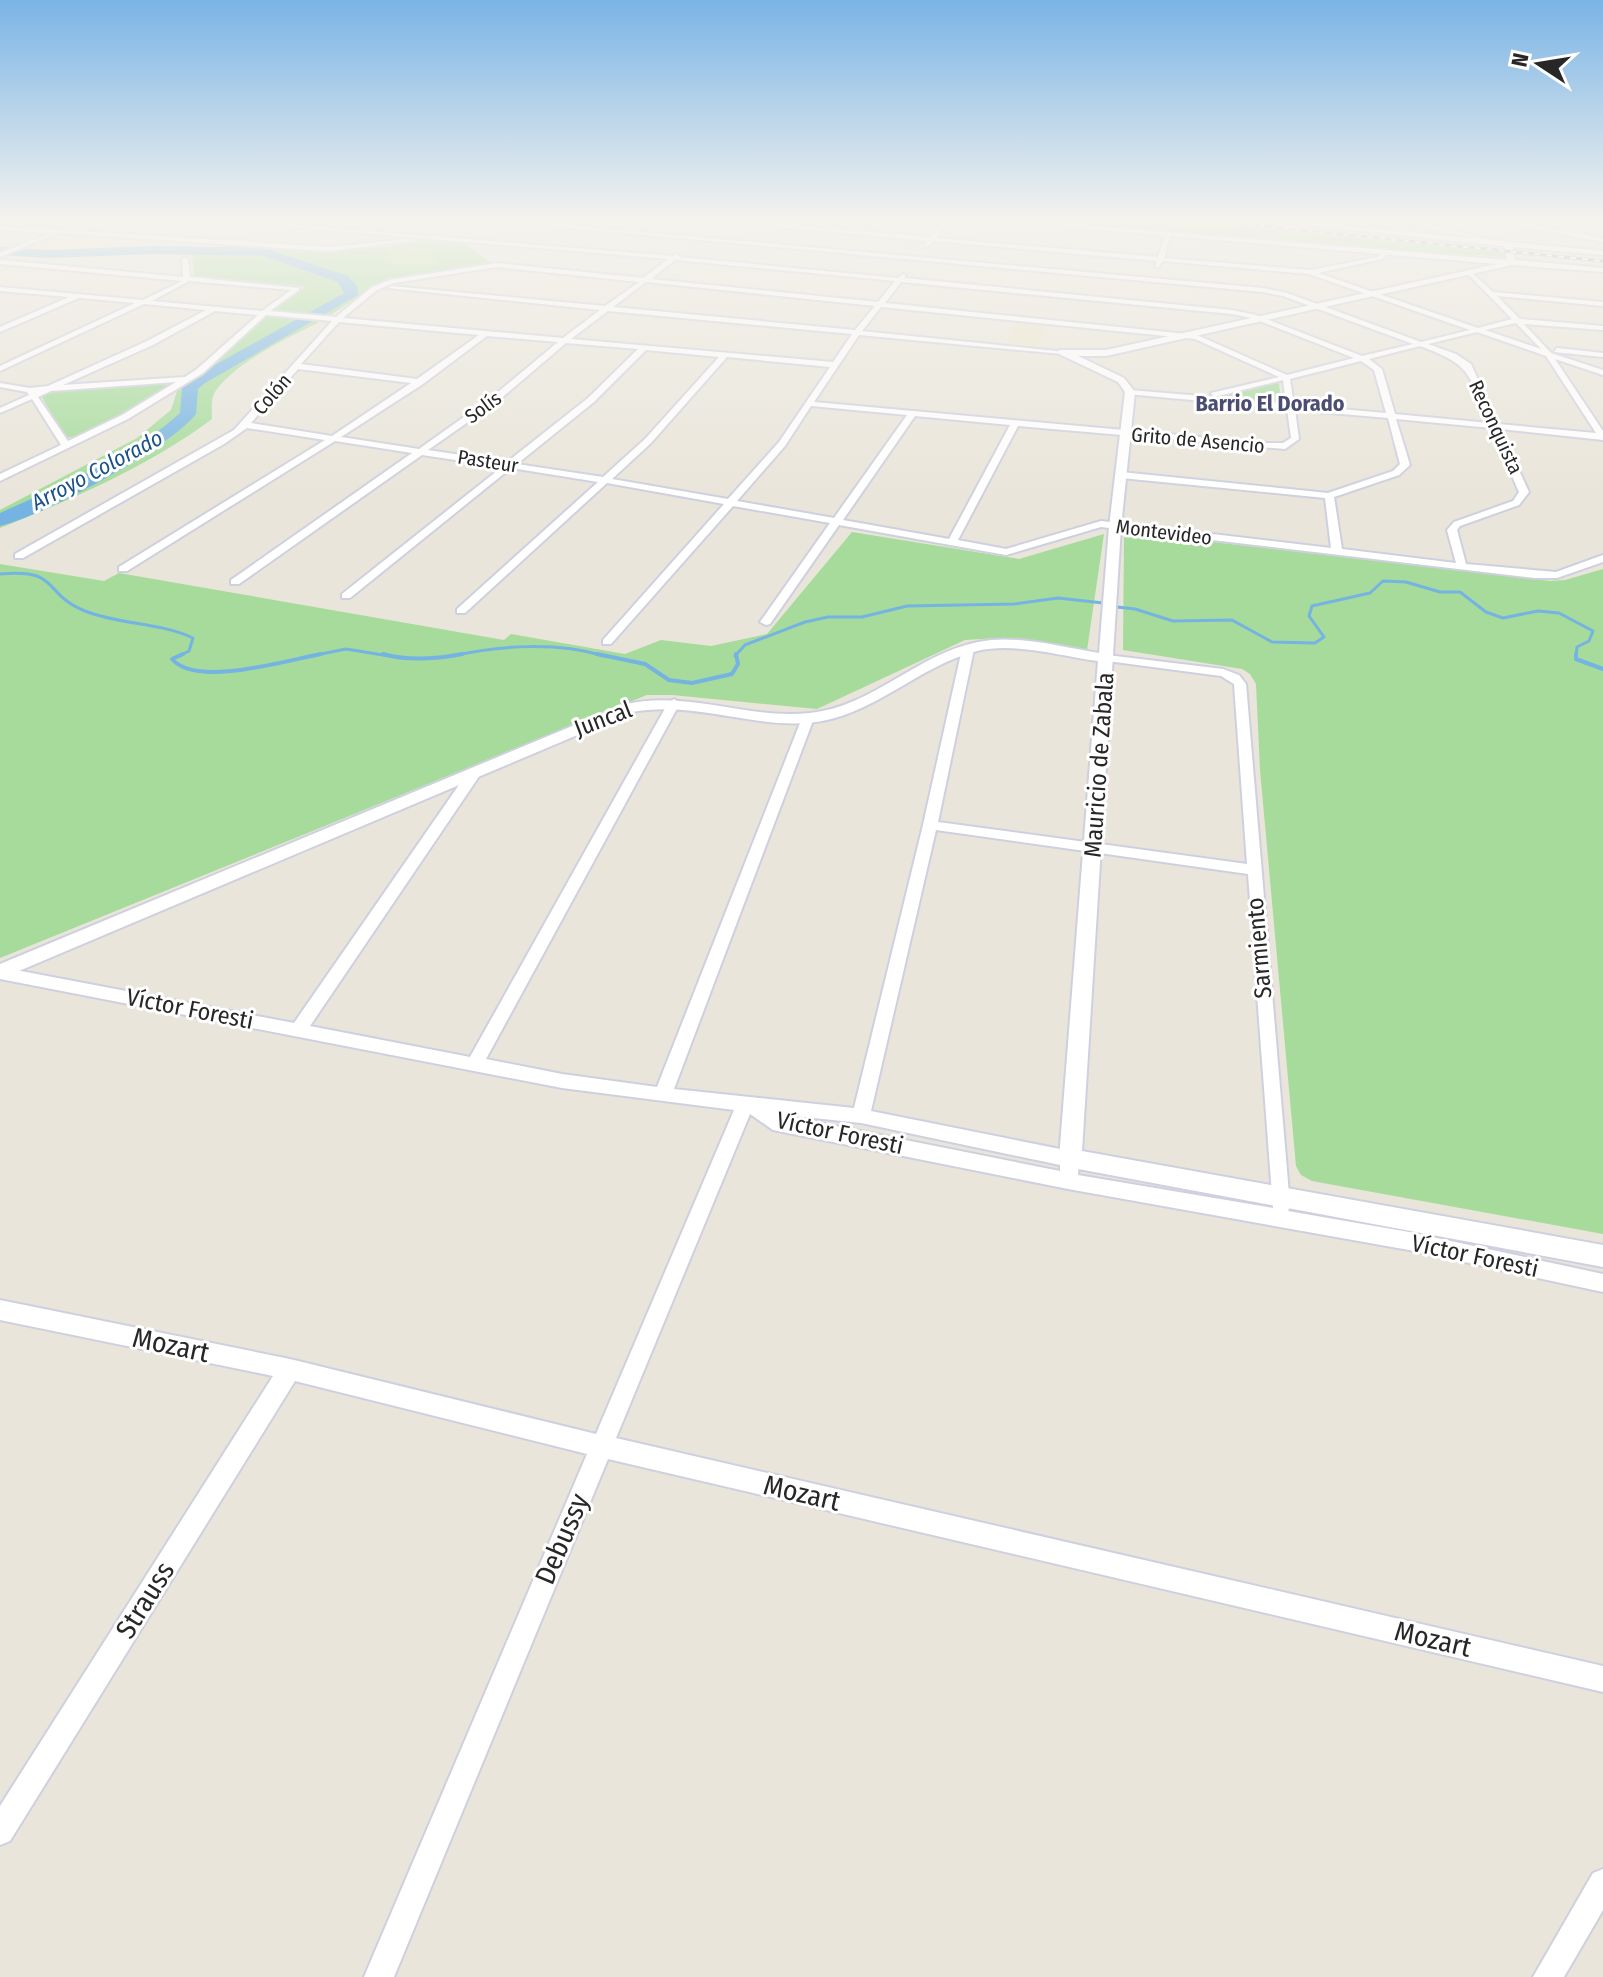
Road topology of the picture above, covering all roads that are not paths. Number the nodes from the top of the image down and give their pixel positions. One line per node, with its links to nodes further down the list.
1 (38, 313): 22 (street)
2 (121, 313): 38 (street)
3 (205, 313): 44 (street)
4 (264, 313): 41 (street)
5 (275, 313): 18 (street)
6 (345, 313): 18 (street, Colón)
7 (601, 313): 27 (street, Solís)
8 (663, 313): 24 (street)
9 (872, 313): 24 (street)
10 (976, 313): 21 (street)
11 (1144, 313): 21 (street)
12 (1238, 313): 17 (street)
13 (1282, 313): 17 (street)
14 (1338, 313): 28 (street, Reconquista)
15 (1429, 313): 23 (street)
16 (1510, 313): 19 (street)
17 (1259, 318): 26 (street); 35 (street)
18 (338, 319): 25 (street); 37 (street, Colón)
19 (1517, 321): 20 (street); 23 (street); 31 (street)
20 (1603, 328)
21 (1140, 329): 26 (street)
22 (0, 330)
23 (1478, 330): 28 (street); 31 (street)
24 (857, 332): 30 (street); 36 (street)
25 (486, 333): 27 (street); 42 (street)
26 (1184, 335): 34 (street); 40 (street)
27 (565, 340): 29 (street); 60 (street, Solís)
28 (1421, 344): 35 (street); 55 (street, Reconquista)
29 (644, 348): 32 (street); 61 (street)
30 (1062, 352): 34 (street)
31 (1547, 352): 33 (street); 39 (street); 57 (street)
32 (725, 355): 36 (street); 64 (street)
33 (1603, 355)
34 (1091, 358): 45 (street)
35 (1361, 358): 40 (street); 52 (street)
36 (835, 365): 48 (street)
37 (296, 366): 42 (street); 54 (street, Colón)
38 (0, 369)
39 (1603, 373)
40 (1286, 377): 47 (street); 49 (street, Grito de Asencio)
41 (188, 379): 44 (street); 59 (street)
42 (420, 382): 58 (street)
43 (0, 385): 46 (street)
44 (49, 389): 46 (street)
45 (1130, 392): 47 (street); 56 (street, Mauricio de Zabala)
46 (32, 393): 50 (street); 59 (street)
47 (1205, 400): 49 (street)
48 (811, 404): 51 (street, Grito de Asencio); 66 (street)
49 (1290, 407): 52 (street); 56 (street, Grito de Asencio)
50 (0, 411)
51 (912, 414): 53 (street, Grito de Asencio); 67 (street)
52 (1390, 417): 55 (street); 65 (street)
53 (1015, 424): 56 (street, Grito de Asencio); 69 (street)
54 (246, 425): 58 (street, Pasteur); 71 (street, Colón)
55 (1495, 426): 57 (street); 73 (street, Reconquista)
56 (1125, 434): 62 (street, Mauricio de Zabala)
57 (1603, 436)
58 (334, 438): 60 (street, Pasteur); 74 (street)
59 (66, 445): 63 (street)
60 (420, 451): 61 (street, Pasteur); 75 (street, Solís)
61 (510, 465): 64 (street, Pasteur); 76 (street)
62 (1121, 475): 65 (street); 68 (street, Mauricio de Zabala)
63 (0, 478)
64 (605, 480): 66 (street, Pasteur); 77 (street)
65 (1329, 496): 70 (street)
66 (729, 502): 67 (street, Montevideo); 79 (street)
67 (838, 524): 69 (street, Montevideo); 78 (street)
68 (1115, 527): 69 (street, Montevideo); 70 (street, Montevideo); 81 (street, Mauricio de Zabala)
69 (951, 544)
70 (1337, 552): 73 (street, Montevideo)
71 (19, 556)
72 (1603, 558): 73 (street, Montevideo)
73 (1462, 567)
74 (123, 569)
75 (235, 582)
76 (346, 596)
77 (461, 611)
78 (766, 622)
79 (607, 642)
80 (968, 649): 81 (street, Juncal); 84 (street, Juncal); 86 (street)
81 (1107, 658): 82 (street, Juncal); 87 (street, Mauricio de Zabala)
82 (1235, 678): 88 (street, Sarmiento)
83 (674, 703): 84 (street, Juncal); 85 (street, Juncal); 91 (street)
84 (808, 718): 92 (street)
85 (475, 772): 89 (street, Juncal); 90 (street)
86 (930, 825): 87 (street); 94 (street)
87 (1093, 848): 88 (street); 95 (street, Mauricio de Zabala)
88 (1252, 870): 96 (street, Sarmiento)
89 (0, 972): 90 (street, Víctor Foresti)
90 (298, 1030): 91 (street, Víctor Foresti)
91 (474, 1065): 92 (street, Víctor Foresti)
92 (663, 1095): 93 (street, Víctor Foresti)
93 (746, 1102): 94 (street, Víctor Foresti); 95 (street, Víctor Foresti); 101 (street, Debussy)
94 (861, 1116): 95 (street, Víctor Foresti)
95 (1069, 1170): 96 (street, Víctor Foresti)
96 (1281, 1207): 97 (street, Víctor Foresti); 98 (street, Víctor Foresti)
97 (1603, 1256)
98 (1603, 1283)
99 (0, 1310): 100 (street, Mozart)
100 (290, 1369): 101 (street, Mozart); 103 (street, Strauss)
101 (601, 1446): 102 (street, Mozart); 105 (street, Debussy)
102 (1603, 1679)
103 (0, 1831)
104 (1603, 1883): 106 (street)
105 (379, 1977)
106 (1548, 1977)

